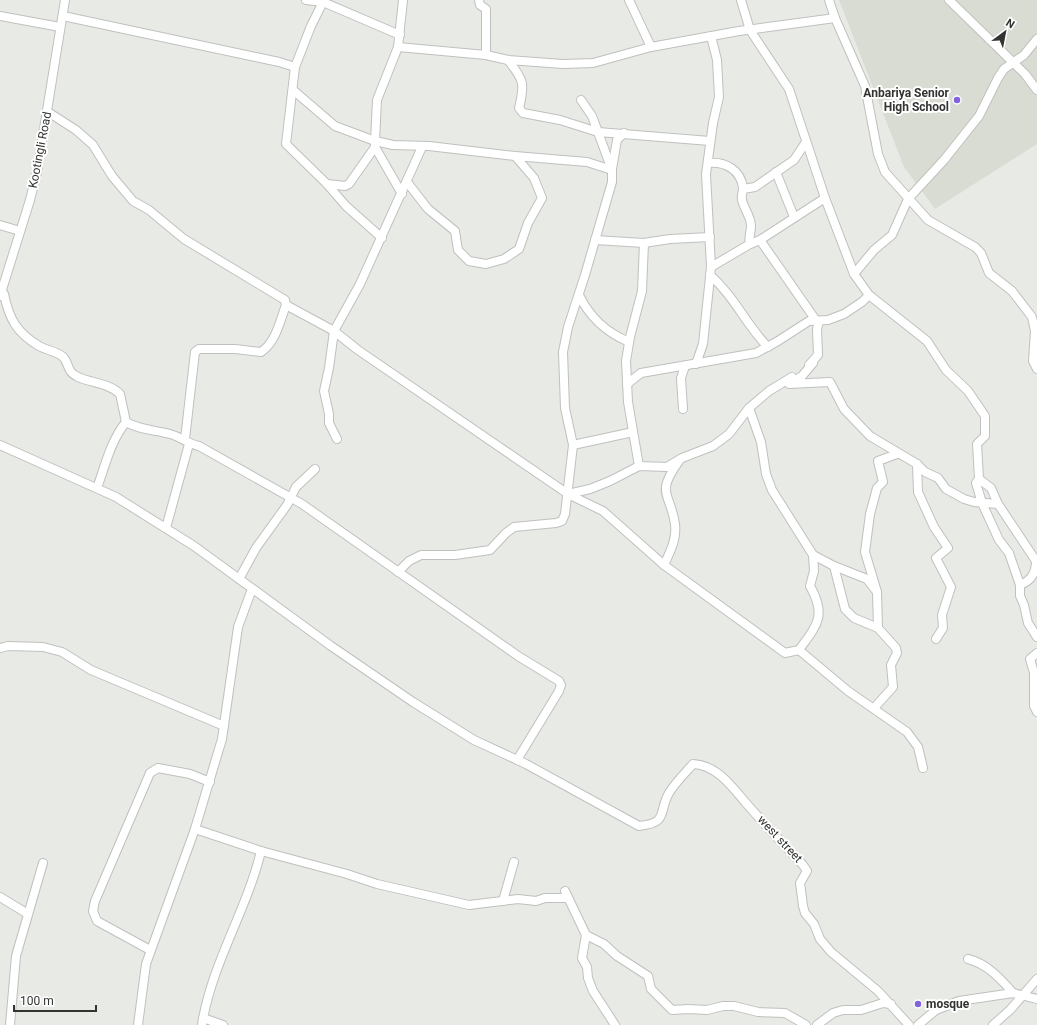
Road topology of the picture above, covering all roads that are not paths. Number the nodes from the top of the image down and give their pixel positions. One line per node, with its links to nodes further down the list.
1 (65, 0): 11 (street, Kootingli Road)
2 (306, 0): 9 (street)
3 (403, 0): 15 (street)
4 (478, 0): 20 (street)
5 (629, 0): 19 (street)
6 (741, 0): 14 (street)
7 (829, 0): 12 (street)
8 (949, 0): 22 (street)
9 (324, 1): 15 (street); 23 (street)
10 (0, 16): 13 (street)
11 (63, 16): 13 (street, Kootingli Road); 23 (street)
12 (835, 18): 14 (street); 43 (street)
13 (60, 27): 27 (street, Kootingli Road)
14 (750, 30): 16 (street); 31 (street)
15 (400, 35): 18 (street)
16 (711, 36): 19 (street); 30 (street)
17 (1037, 39): 22 (street)
18 (398, 47): 20 (street); 32 (street)
19 (651, 47): 21 (street)
20 (486, 55): 21 (street)
21 (508, 60): 28 (street)
22 (1012, 63): 25 (street); 43 (street)
23 (295, 67): 24 (street)
24 (293, 90): 32 (street); 39 (street)
25 (1037, 90)
26 (581, 100): 28 (street)
27 (48, 112): 46 (street, Kootingli Road); 58 (street)
28 (598, 132): 29 (street); 36 (street)
29 (624, 133): 30 (street); 36 (street)
30 (710, 141): 35 (street)
31 (806, 142): 37 (street); 42 (street)
32 (375, 144): 33 (street); 39 (street); 41 (street)
33 (422, 147): 34 (street); 38 (street)
34 (515, 156): 36 (street); 38 (street)
35 (708, 163): 40 (street); 47 (street)
36 (612, 170): 49 (street)
37 (776, 172): 40 (street); 44 (street)
38 (407, 182): 41 (street)
39 (327, 184): 48 (street)
40 (743, 189): 52 (street)
41 (402, 194): 48 (street)
42 (825, 198): 44 (street); 54 (street)
43 (908, 199): 54 (street); 66 (street)
44 (794, 217): 50 (street)
45 (0, 225): 46 (street)
46 (20, 232): 55 (street, Kootingli Road)
47 (710, 237): 51 (street); 53 (street)
48 (382, 238): 60 (street)
49 (594, 240): 51 (street); 56 (street)
50 (760, 240): 52 (street); 59 (street)
51 (644, 243): 61 (street)
52 (750, 244): 53 (street)
53 (710, 271): 62 (street); 64 (street)
54 (854, 274): 57 (street)
55 (1, 294): 70 (street)
56 (579, 295): 61 (street); 75 (street)
57 (869, 295): 59 (street); 81 (street)
58 (286, 305): 60 (street); 73 (street)
59 (817, 320): 62 (street); 63 (street)
60 (334, 331): 72 (street); 83 (street)
61 (629, 342): 67 (street)
62 (768, 347): 64 (street)
63 (813, 363): 68 (street); 76 (street)
64 (696, 364): 65 (street)
65 (685, 366): 67 (street); 69 (street)
66 (1037, 369)
67 (626, 384): 71 (street)
68 (749, 408): 77 (street); 88 (street)
69 (683, 409)
70 (126, 422): 73 (street); 82 (street)
71 (633, 432): 75 (street); 79 (street)
72 (337, 439)
73 (187, 441): 84 (street); 87 (street)
74 (0, 445): 82 (street)
75 (573, 445): 83 (street)
76 (897, 454): 78 (street); 95 (street)
77 (682, 458): 79 (street); 89 (street)
78 (917, 464): 85 (street); 98 (street)
79 (639, 466): 83 (street)
80 (315, 470): 84 (street)
81 (979, 479): 85 (street); 86 (street)
82 (97, 488): 87 (street)
83 (568, 494): 89 (street); 91 (street)
84 (290, 497): 91 (street); 92 (street)
85 (982, 503): 86 (street); 93 (street)
86 (998, 504): 93 (street)
87 (166, 528): 92 (street)
88 (813, 555): 90 (street); 100 (street)
89 (664, 565): 100 (street)
90 (834, 566): 95 (street); 96 (street)
91 (398, 572): 105 (street)
92 (240, 579): 94 (street)
93 (1020, 585): 97 (street)
94 (252, 589): 104 (street); 105 (street)
95 (876, 592): 96 (street)
96 (878, 628): 102 (street)
97 (1037, 637)
98 (936, 639)
99 (0, 648): 104 (street)
100 (799, 650): 102 (street)
101 (1037, 653): 103 (street)
102 (874, 708): 106 (street)
103 (1037, 712)
104 (224, 726): 107 (street)
105 (517, 760): 122 (street, west street)
106 (923, 768)
107 (210, 782): 108 (street); 116 (street)
108 (195, 829): 109 (street); 116 (street)
109 (261, 851): 113 (street); 123 (street)
110 (514, 862): 113 (street)
111 (43, 863): 114 (street)
112 (0, 897): 114 (street)
113 (503, 901): 115 (street)
114 (28, 914): 124 (street)
115 (586, 935): 127 (street); 128 (street)
116 (150, 950): 125 (street)
117 (968, 959): 119 (street)
118 (1037, 979): 120 (street)
119 (1013, 993): 120 (street); 131 (street)
120 (1022, 995): 121 (street); 132 (street)
121 (1037, 999)
122 (891, 1004): 129 (street); 130 (street, west street)
123 (202, 1021): 126 (street)
124 (10, 1025)
125 (138, 1025)
126 (223, 1025)
127 (615, 1025)
128 (806, 1025)
129 (817, 1025)
130 (909, 1025)
131 (918, 1025)
132 (993, 1025)

